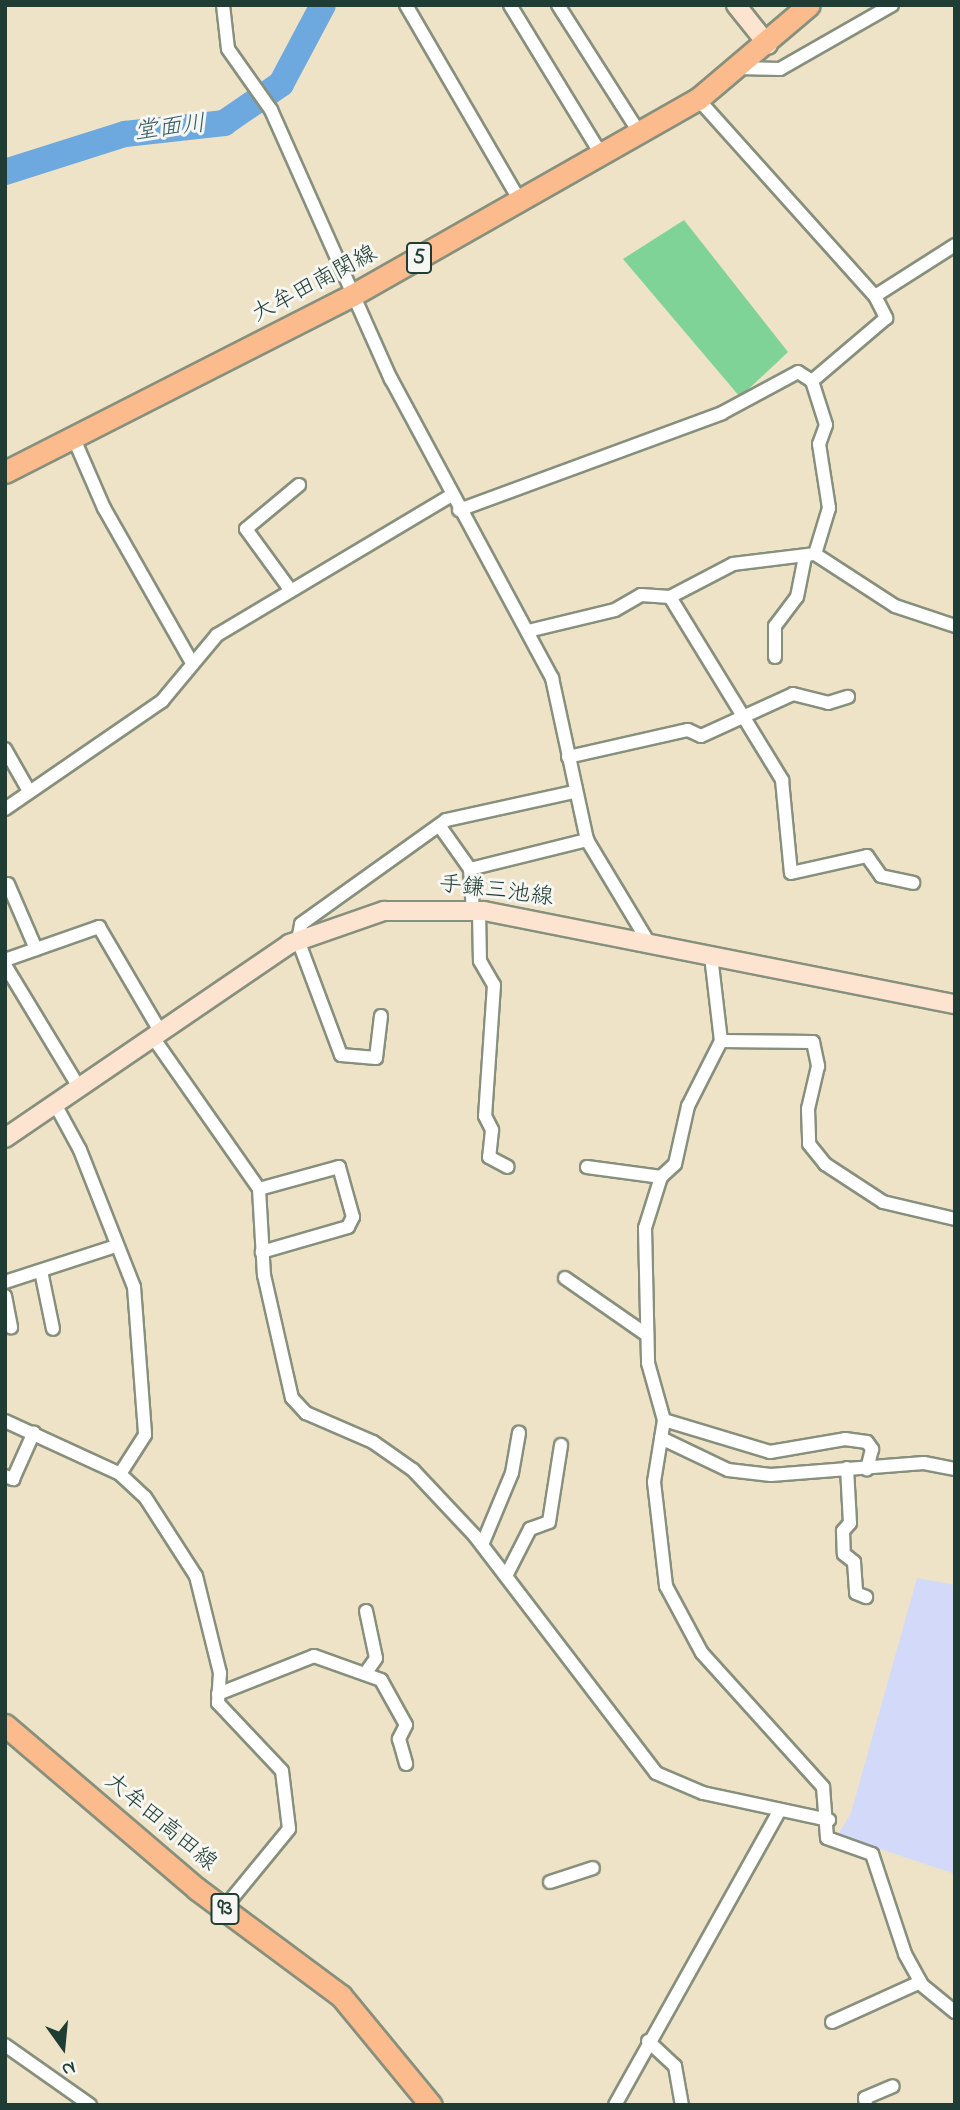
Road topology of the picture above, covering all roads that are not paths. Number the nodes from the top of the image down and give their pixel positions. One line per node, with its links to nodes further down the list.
1 (223, 5): 15 (street)
2 (406, 5): 13 (street)
3 (510, 5): 12 (street)
4 (558, 5): 11 (street)
5 (736, 5): 8 (main road)
6 (809, 5): 8 (main road, 大牟田南関線 / 5)
7 (892, 5): 9 (street)
8 (768, 45): 9 (main road, 大牟田南関線 / 5)
9 (738, 68): 10 (main road, 大牟田南関線 / 5)
10 (698, 99): 11 (main road, 大牟田南関線 / 5); 16 (street)
11 (639, 132): 12 (main road, 大牟田南関線 / 5)
12 (601, 154): 13 (main road, 大牟田南関線 / 5)
13 (520, 201): 15 (main road, 大牟田南関線 / 5)
14 (955, 245): 16 (street)
15 (351, 296): 18 (main road, 大牟田南関線 / 5); 21 (street)
16 (875, 296): 17 (street)
17 (812, 381): 22 (street); 23 (street)
18 (74, 439): 19 (main road, 大牟田南関線 / 5); 29 (street)
19 (5, 472)
20 (299, 485): 24 (street)
21 (450, 496): 22 (street); 24 (street)
22 (459, 510): 27 (street)
23 (810, 556): 25 (street); 26 (street); 28 (street)
24 (289, 588): 29 (street)
25 (670, 597): 27 (street); 31 (street)
26 (955, 626)
27 (528, 631): 33 (street)
28 (775, 657)
29 (191, 661): 34 (street)
30 (848, 697): 31 (street)
31 (746, 716): 33 (street); 40 (street)
32 (5, 749): 34 (street)
33 (568, 757): 35 (street)
34 (29, 791): 36 (street)
35 (573, 792): 37 (street); 38 (street)
36 (5, 809)
37 (442, 828): 39 (street); 43 (street)
38 (587, 840): 39 (street); 44 (street)
39 (470, 869): 42 (street)
40 (913, 883)
41 (8, 884): 45 (street)
42 (476, 911): 43 (main road, 手鎌三池線); 44 (main road, 手鎌三池線); 55 (street)
43 (299, 940): 49 (street); 50 (main road, 手鎌三池線)
44 (647, 940): 46 (main road, 手鎌三池線)
45 (36, 949): 47 (street); 50 (street)
46 (711, 956): 48 (main road, 手鎌三池線); 51 (street)
47 (5, 962): 52 (street)
48 (954, 1003)
49 (381, 1016)
50 (156, 1033): 52 (main road, 手鎌三池線); 58 (street)
51 (721, 1041): 57 (street); 59 (street)
52 (79, 1087): 53 (main road, 手鎌三池線)
53 (55, 1104): 54 (main road, 手鎌三池線); 60 (street)
54 (5, 1138)
55 (508, 1167)
56 (587, 1167): 57 (street)
57 (660, 1177): 68 (street)
58 (259, 1189): 61 (street); 61 (street)
59 (955, 1219)
60 (116, 1246): 62 (street); 78 (street)
61 (262, 1252): 80 (street)
62 (41, 1271): 64 (street); 67 (street)
63 (565, 1278): 68 (street)
64 (5, 1282)
65 (5, 1296): 66 (street)
66 (11, 1327)
67 (53, 1329)
68 (647, 1335): 69 (street)
69 (664, 1420): 73 (street); 76 (street)
70 (5, 1421): 71 (street)
71 (34, 1432): 78 (street); 79 (street)
72 (519, 1433): 80 (street)
73 (661, 1438): 75 (street); 89 (street)
74 (561, 1445): 81 (street)
75 (847, 1468): 76 (street); 82 (street)
76 (867, 1469): 77 (street)
77 (955, 1469)
78 (120, 1474): 85 (street)
79 (5, 1476)
80 (482, 1545): 81 (street)
81 (506, 1576): 88 (street)
82 (866, 1597)
83 (366, 1611): 84 (street)
84 (365, 1674): 85 (street); 87 (street)
85 (218, 1694): 92 (street)
86 (6, 1727): 92 (main road, 大牟田高田線 / 93)
87 (406, 1764)
88 (779, 1812): 89 (street); 96 (street)
89 (829, 1820): 93 (street)
90 (593, 1868): 91 (street)
91 (550, 1882)
92 (224, 1908): 100 (main road, 大牟田高田線 / 93)
93 (920, 1982): 94 (street); 95 (street)
94 (955, 2012)
95 (832, 2022)
96 (648, 2041): 101 (street); 102 (street)
97 (5, 2045): 99 (street)
98 (893, 2087): 103 (street)
99 (90, 2105)
100 (431, 2105)
101 (615, 2105)
102 (682, 2105)
103 (866, 2105)

